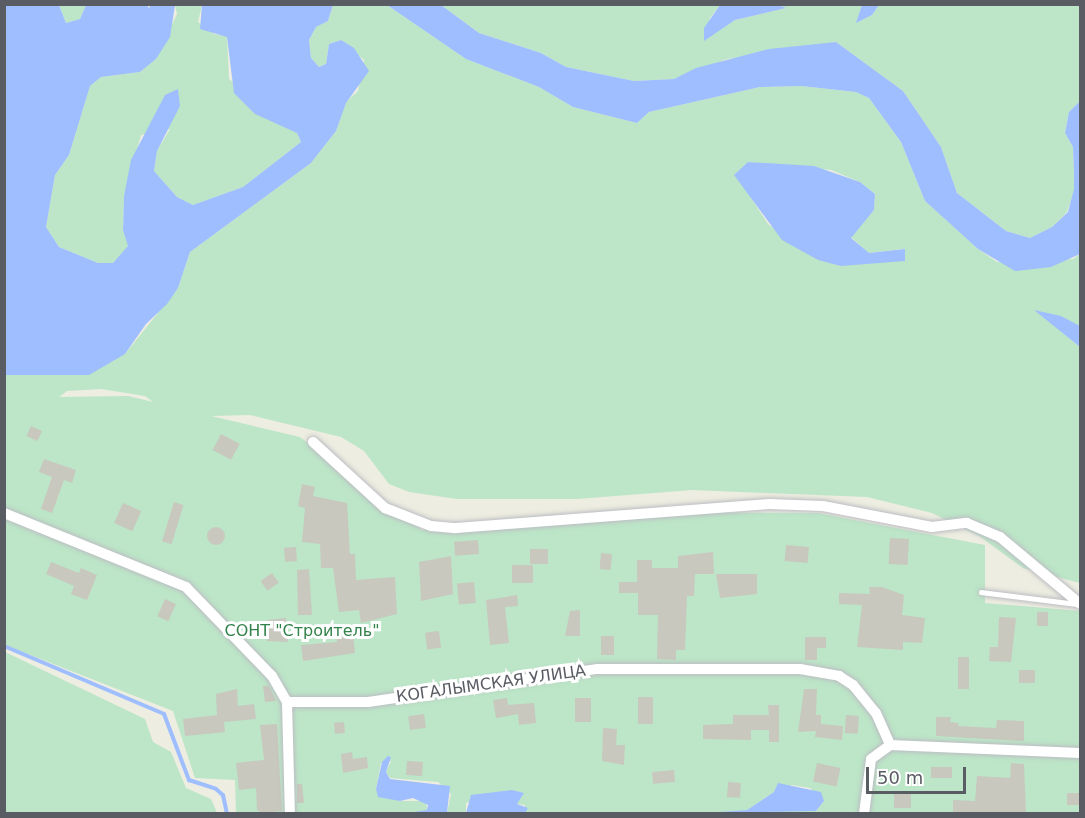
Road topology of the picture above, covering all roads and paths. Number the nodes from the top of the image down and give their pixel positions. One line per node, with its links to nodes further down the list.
1 (313, 442): 4 (street)
2 (4, 513): 5 (street)
3 (981, 592): 4 (lane)
4 (1080, 604)
5 (287, 702): 6 (street, КОГАЛЫМСКАЯ УЛИЦА); 8 (street)
6 (890, 745): 7 (street); 9 (street)
7 (1080, 753)
8 (290, 813)
9 (864, 813)

